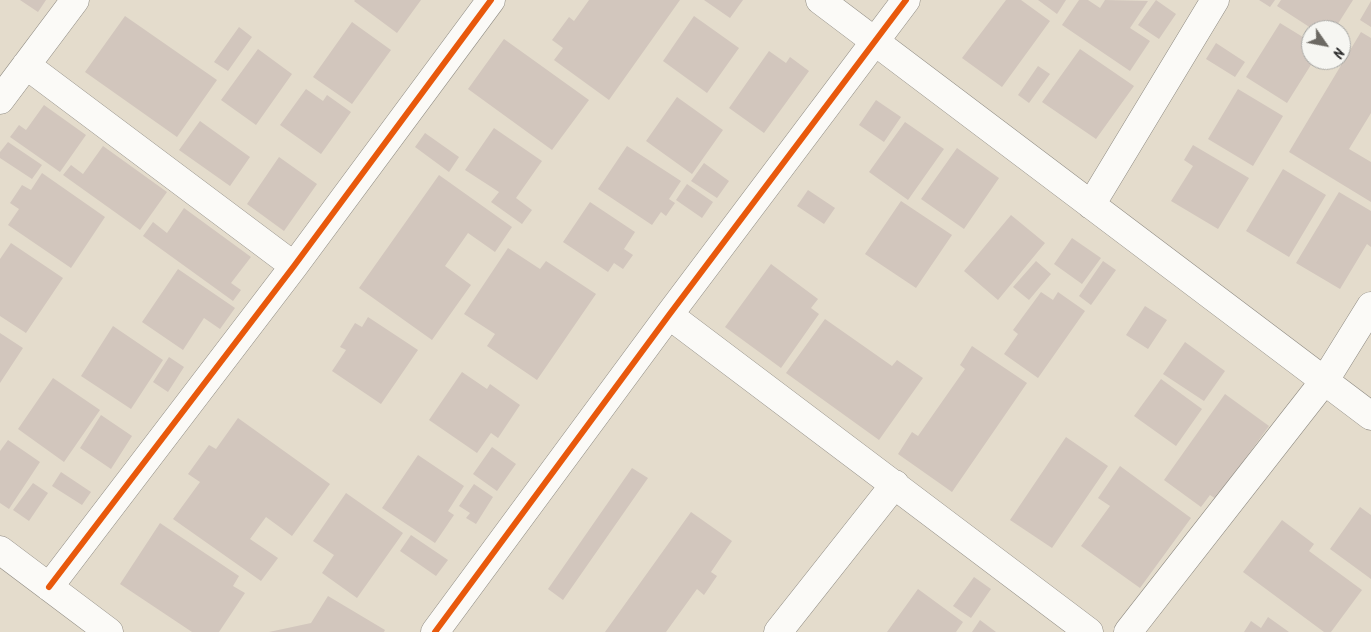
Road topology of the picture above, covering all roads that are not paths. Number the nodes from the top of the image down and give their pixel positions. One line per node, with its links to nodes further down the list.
1 (75, 0): 7 (street)
2 (491, 0): 10 (street)
3 (820, 0): 6 (street)
4 (906, 0): 6 (street)
5 (1215, 0): 9 (street)
6 (874, 41): 9 (street); 12 (street)
7 (26, 65): 8 (street); 10 (street)
8 (0, 100)
9 (1091, 206): 13 (street)
10 (294, 266): 17 (street)
11 (1371, 306): 13 (street)
12 (669, 315): 15 (street); 19 (street)
13 (1325, 380): 14 (street); 22 (street)
14 (1371, 416)
15 (895, 484): 20 (street); 21 (street)
16 (0, 550): 17 (street)
17 (48, 587): 18 (street)
18 (108, 632)
19 (435, 632)
20 (778, 632)
21 (1089, 632)
22 (1128, 632)

